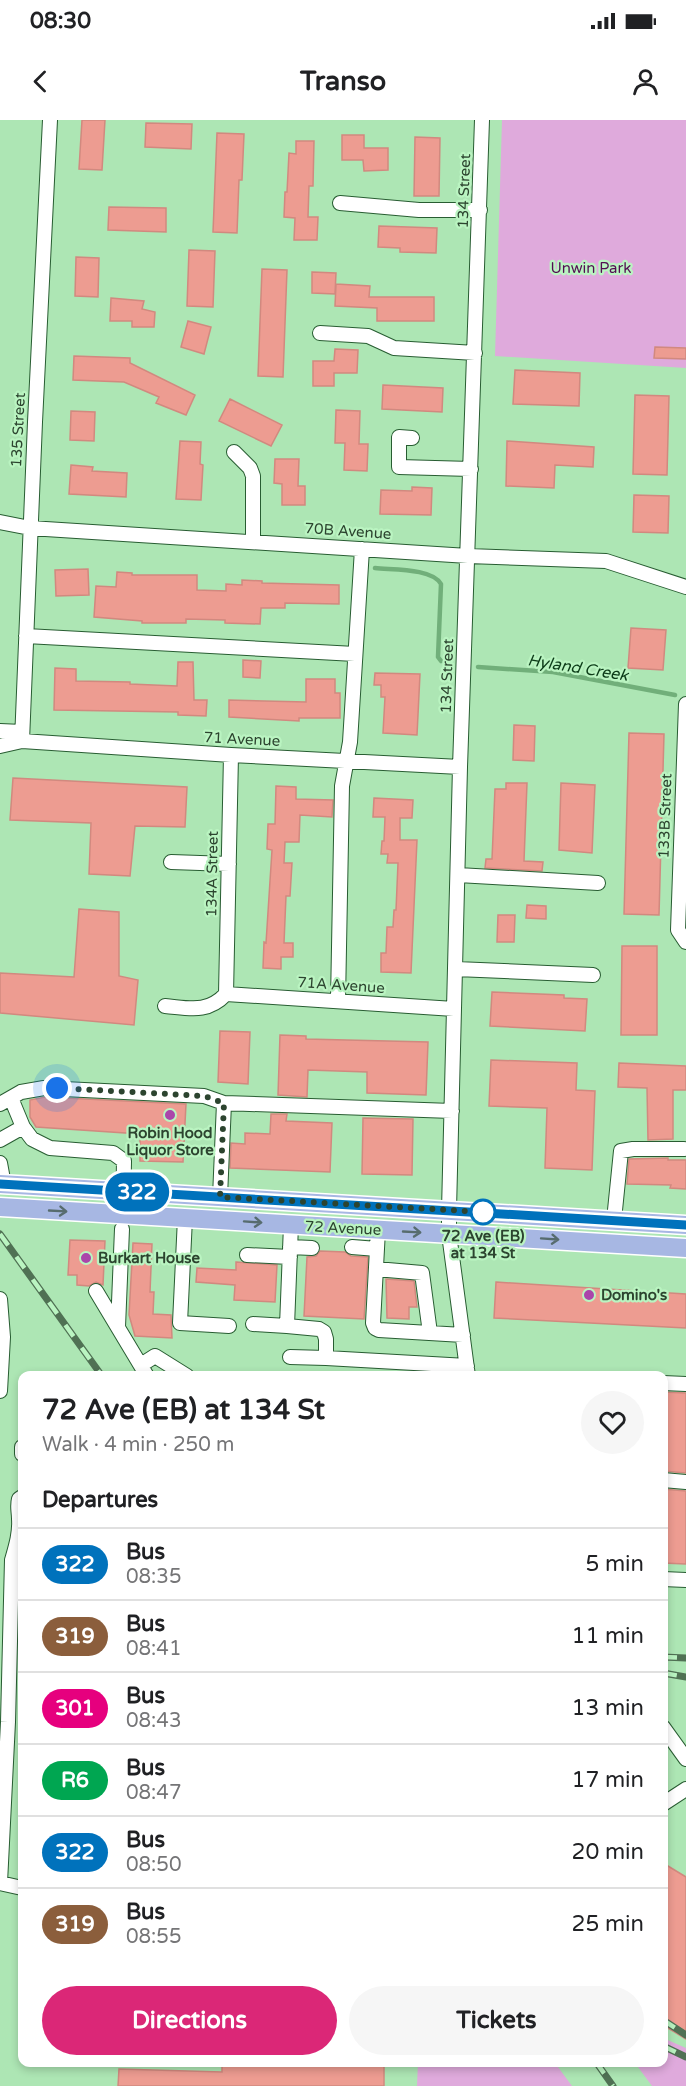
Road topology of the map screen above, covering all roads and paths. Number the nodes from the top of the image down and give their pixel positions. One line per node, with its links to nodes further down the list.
1 (50, 120): 11 (street, 135 Street)
2 (482, 120): 4 (street, 134 Street)
3 (340, 203): 4 (street)
4 (480, 210): 6 (street, 134 Street)
5 (320, 333): 6 (street)
6 (475, 353): 9 (street, 134 Street)
7 (412, 438): 9 (street)
8 (234, 452): 12 (street)
9 (471, 469): 14 (street, 134 Street)
10 (1, 523): 11 (street, 70B Avenue)
11 (30, 528): 12 (street, 70B Avenue); 16 (street, 135 Street)
12 (254, 542): 13 (street, 70B Avenue)
13 (362, 549): 14 (street, 70B Avenue); 17 (street)
14 (468, 556): 15 (street, 70B Avenue); 24 (street, 134 Street)
15 (686, 586)
16 (26, 636): 17 (street); 20 (street, 135 Street)
17 (355, 654): 23 (street)
18 (686, 704): 29 (street, 133B Street)
19 (0, 731): 20 (street, 71 Avenue)
20 (22, 737): 21 (street); 22 (street, 71 Avenue)
21 (0, 747)
22 (231, 755): 23 (street, 71 Avenue); 26 (street, 134A Street)
23 (346, 762): 24 (street, 71 Avenue); 33 (street)
24 (460, 767): 27 (street, 134 Street)
25 (171, 862): 26 (street)
26 (229, 864): 32 (street, 134A Street)
27 (458, 875): 28 (street); 30 (street, 134 Street)
28 (598, 883)
29 (682, 936)
30 (456, 969): 31 (street); 35 (street, 134 Street)
31 (593, 975)
32 (226, 994): 33 (street, 71A Avenue); 34 (street)
33 (338, 1001): 35 (street, 71A Avenue)
34 (165, 1006)
35 (454, 1009): 38 (street, 134 Street)
36 (6, 1101): 37 (street); 39 (street)
37 (224, 1103): 38 (street); 45 (street)
38 (452, 1111): 47 (street, 134 Street)
39 (23, 1127): 40 (street); 44 (street)
40 (0, 1140)
41 (684, 1149): 49 (street)
42 (0, 1163): 43 (street)
43 (2, 1184): 44 (main road, 72 Avenue)
44 (124, 1191): 45 (main road, 72 Avenue); 50 (street)
45 (220, 1197): 47 (main road, 72 Avenue)
46 (0, 1207): 50 (main road, 72 Avenue, one-way to 50)
47 (449, 1210): 49 (main road, 72 Avenue); 54 (street, 134 Street)
48 (185, 1218): 50 (main road, 72 Avenue); 51 (main road, 72 Avenue, one-way to 51); 65 (street)
49 (614, 1220): 52 (main road, 72 Avenue)
50 (122, 1222): 67 (street)
51 (291, 1225): 53 (main road, 72 Avenue); 59 (street)
52 (686, 1225)
53 (378, 1230): 54 (main road, 72 Avenue, one-way to 54); 58 (street)
54 (449, 1234): 57 (main road, 72 Avenue, one-way to 57); 69 (street, 134 Street)
55 (352, 1247): 58 (street)
56 (312, 1248): 59 (street)
57 (686, 1248)
58 (377, 1249): 61 (street)
59 (290, 1252): 60 (street); 66 (street)
60 (247, 1255)
61 (376, 1269): 68 (street); 68 (street)
62 (96, 1291): 67 (street)
63 (0, 1299): 76 (street)
64 (253, 1324): 66 (street)
65 (229, 1326)
66 (287, 1326): 71 (street)
67 (118, 1327): 72 (street)
68 (430, 1333): 69 (street)
69 (463, 1335): 75 (street, 134 Street)
70 (290, 1356): 71 (street)
71 (326, 1358): 73 (street)
72 (144, 1370): 74 (street)
73 (428, 1370): 75 (street)
74 (179, 1371)
75 (467, 1371)
76 (0, 1381): 79 (street)
77 (668, 1383): 78 (street)
78 (686, 1384)
79 (0, 1391)
80 (668, 1480): 81 (street)
81 (686, 1482)
82 (18, 1538): 83 (street)
83 (12, 1558): 86 (street)
84 (668, 1579): 85 (street)
85 (686, 1580)
86 (8, 1722): 87 (street); 92 (street)
87 (18, 1722)
88 (668, 1734): 89 (street)
89 (686, 1759)
90 (686, 1789): 91 (street)
91 (668, 1801)
92 (0, 1883): 93 (street)
93 (18, 1887)

